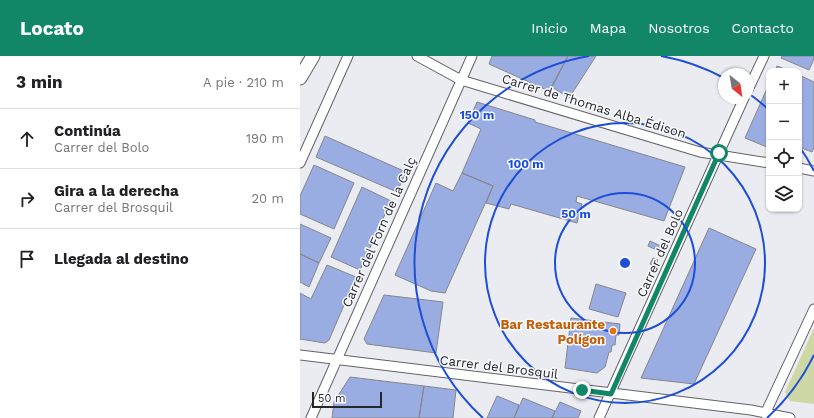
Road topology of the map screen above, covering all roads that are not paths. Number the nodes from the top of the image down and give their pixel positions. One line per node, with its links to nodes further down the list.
1 (313, 56): 7 (main road)
2 (348, 56): 12 (street)
3 (416, 56): 8 (street, Carrer de Thomas Alba Édison)
4 (472, 56): 8 (street, Carrer del Forn de la Calç)
5 (764, 56): 6 (street)
6 (754, 77)
7 (300, 78)
8 (461, 80): 10 (street, Carrer de Thomas Alba Édison); 17 (street, Carrer del Forn de la Calç)
9 (741, 104): 10 (street, Carrer del Bolo)
10 (719, 153): 11 (street, Carrer de Thomas Alba Édison); 18 (street, Carrer del Bolo)
11 (766, 162)
12 (300, 163)
13 (802, 169): 14 (street)
14 (814, 171)
15 (814, 309): 19 (street)
16 (300, 355): 17 (street, Carrer del Brosquil)
17 (337, 361): 18 (street, Carrer del Brosquil); 20 (street, Carrer del Forn de la Calç)
18 (611, 394): 19 (street, Carrer del Brosquil); 21 (street, Carrer del Bolo)
19 (765, 414): 22 (street, Carrer del Brosquil)
20 (311, 418)
21 (599, 418)
22 (790, 418)

